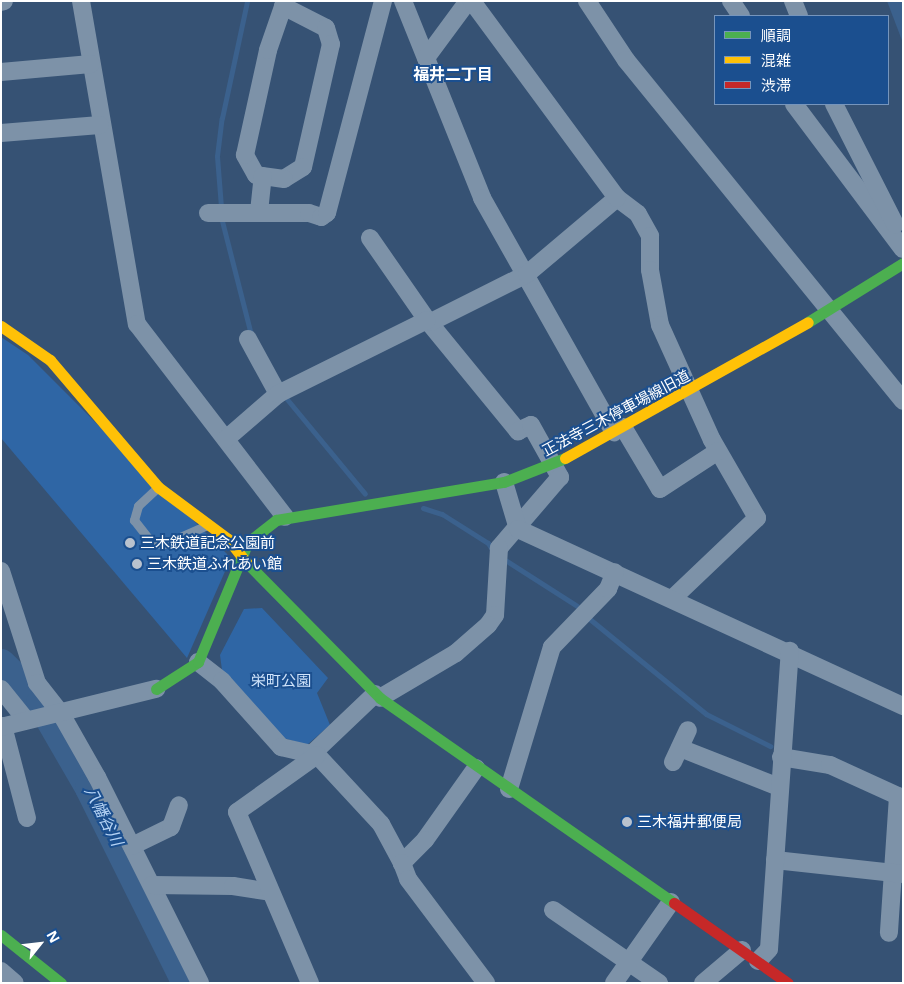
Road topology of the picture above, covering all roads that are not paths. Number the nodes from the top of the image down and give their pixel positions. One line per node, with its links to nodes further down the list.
1 (81, 1): 13 (street)
2 (383, 1): 21 (street)
3 (402, 1): 12 (street)
4 (468, 1): 12 (street)
5 (472, 1): 20 (street)
6 (587, 1): 28 (street)
7 (731, 1): 10 (street)
8 (793, 1): 11 (street)
9 (284, 4): 19 (street); 19 (street)
10 (740, 15)
11 (799, 15)
12 (426, 58): 27 (street)
13 (91, 64): 14 (street); 17 (street)
14 (1, 72)
15 (795, 105): 25 (street)
16 (835, 105): 23 (street)
17 (100, 125): 18 (street); 36 (street)
18 (1, 134)
19 (263, 176): 21 (street)
20 (617, 198): 27 (street); 32 (street)
21 (258, 212): 22 (street)
22 (208, 213)
23 (903, 237)
24 (370, 238): 29 (street)
25 (903, 250)
26 (903, 263): 28 (street, 正法寺三木停車場線旧道)
27 (527, 274): 29 (street); 35 (street)
28 (829, 309): 32 (street, 正法寺三木停車場線旧道); 34 (street)
29 (429, 321): 33 (street); 38 (street)
30 (1, 326): 40 (street)
31 (248, 339): 33 (street)
32 (692, 389): 35 (street, 正法寺三木停車場線旧道); 37 (street)
33 (278, 394): 36 (street)
34 (903, 400)
35 (619, 429): 37 (street); 38 (street, 正法寺三木停車場線旧道)
36 (226, 439): 41 (street)
37 (718, 451): 47 (street)
38 (556, 464): 39 (street, 正法寺三木停車場線旧道); 43 (street)
39 (504, 482): 41 (street, 正法寺三木停車場線旧道); 43 (street)
40 (158, 487): 42 (street); 42 (lane)
41 (285, 517): 44 (street, 正法寺三木停車場線旧道)
42 (210, 524): 44 (street)
43 (518, 529): 46 (street); 52 (street)
44 (243, 554): 49 (street, 正法寺三木停車場線旧道); 52 (street)
45 (1, 571): 54 (street)
46 (615, 572): 47 (street); 62 (street)
47 (673, 598): 48 (street)
48 (790, 651): 53 (street); 59 (street)
49 (198, 662): 51 (street); 58 (street)
50 (1, 689): 55 (street)
51 (156, 689): 54 (street)
52 (377, 696): 58 (street); 60 (street)
53 (903, 706)
54 (60, 712): 55 (street); 65 (street)
55 (33, 718): 56 (street)
56 (2, 726): 64 (street)
57 (688, 730): 61 (street)
58 (314, 754): 67 (street); 70 (street)
59 (781, 757): 61 (street); 68 (street)
60 (476, 768): 62 (street); 67 (street)
61 (779, 787): 66 (street)
62 (509, 789): 71 (street)
63 (179, 805): 65 (street)
64 (27, 818)
65 (132, 846): 69 (street)
66 (775, 860): 68 (street); 76 (street)
67 (402, 863): 84 (street)
68 (899, 873): 73 (street)
69 (152, 885): 70 (street); 82 (street)
70 (271, 892): 83 (street)
71 (671, 902): 75 (street); 77 (street)
72 (553, 910): 77 (street)
73 (889, 932)
74 (1, 935): 81 (street)
75 (742, 950): 76 (street); 87 (street)
76 (758, 962): 79 (street)
77 (628, 963): 85 (street); 86 (street)
78 (1, 971): 80 (street)
79 (770, 977): 88 (street)
80 (14, 983)
81 (61, 983)
82 (200, 983)
83 (310, 983)
84 (486, 983)
85 (614, 983)
86 (659, 983)
87 (703, 983)
88 (788, 983)

